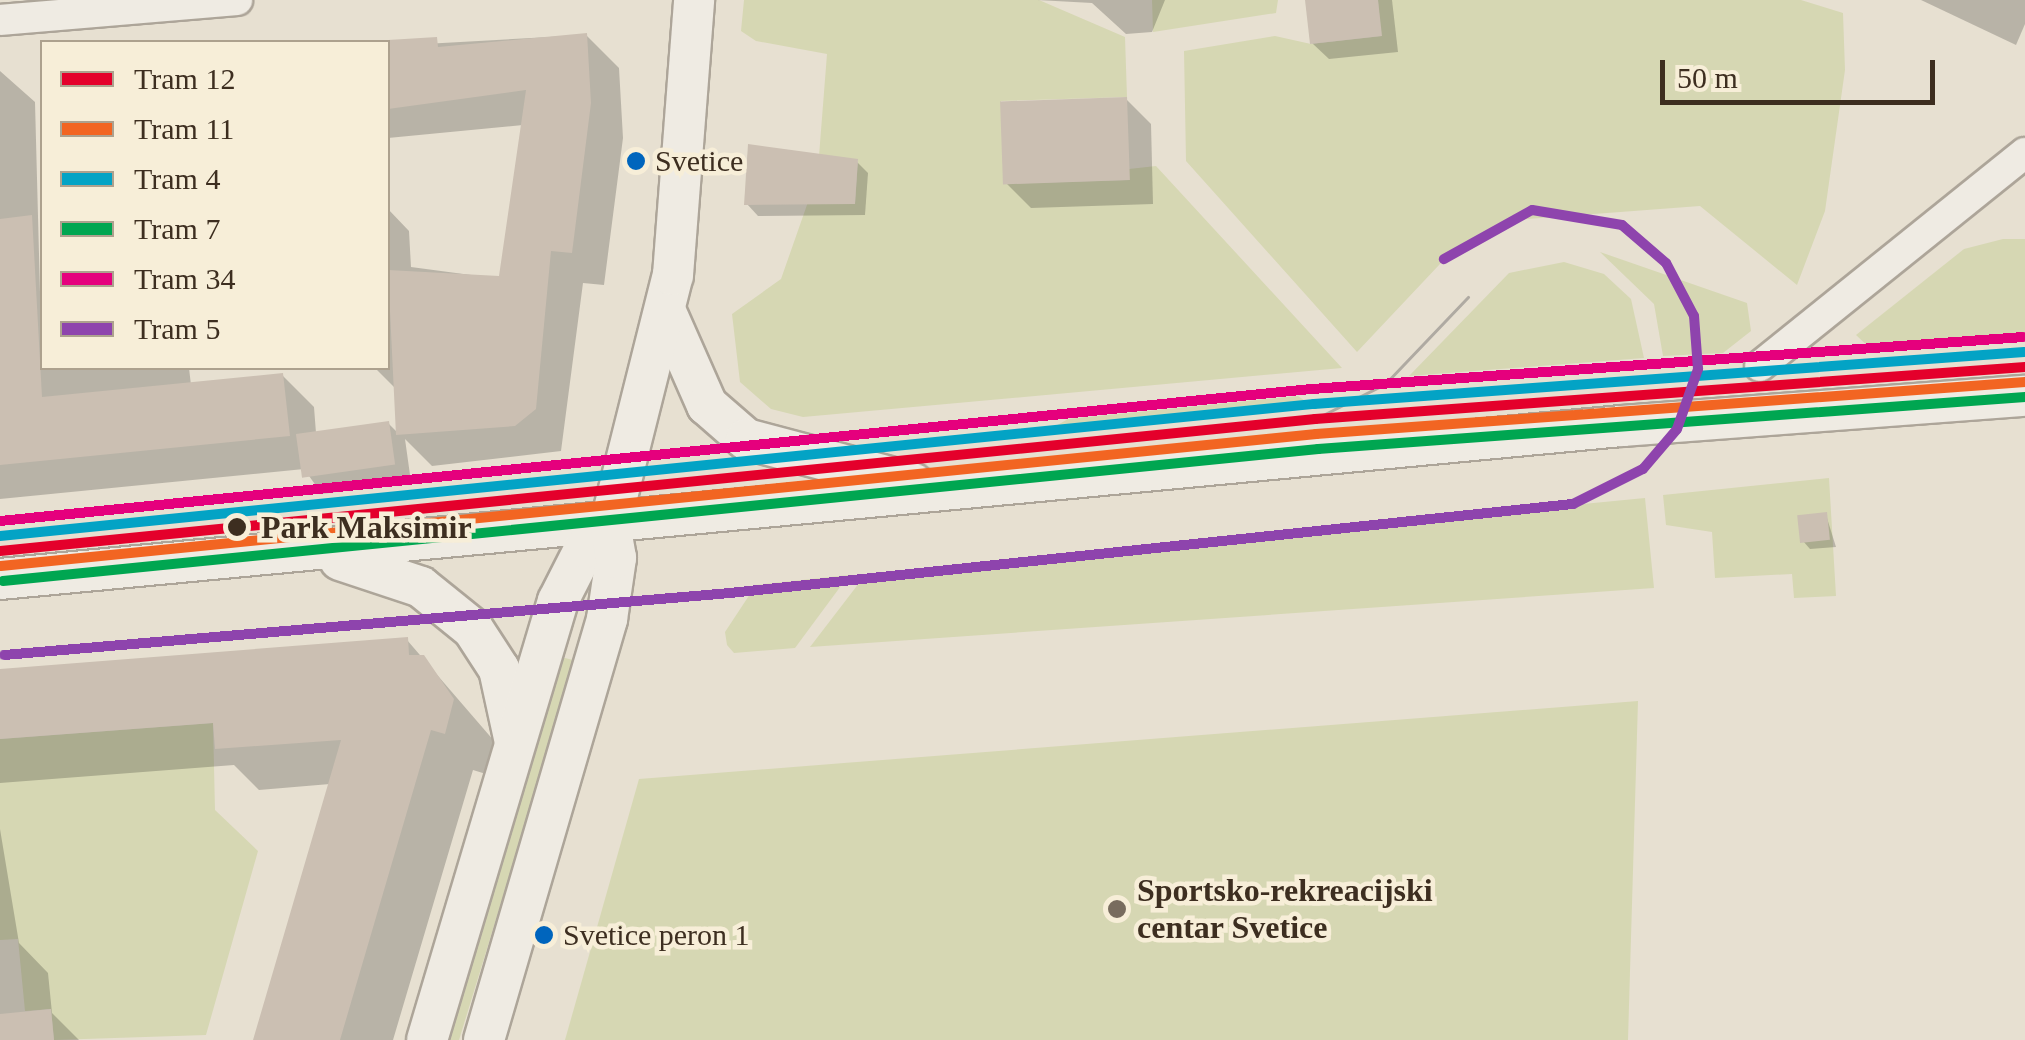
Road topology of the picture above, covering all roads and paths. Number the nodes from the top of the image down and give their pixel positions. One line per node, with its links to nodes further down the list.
1 (237, 0): 3 (street)
2 (694, 0): 5 (main road)
3 (0, 20)
4 (2025, 152): 6 (street)
5 (666, 312): 8 (main road); 9 (main road)
6 (1760, 366)
7 (2025, 396): 8 (main road)
8 (958, 489): 9 (main road)
9 (610, 524): 10 (main road); 12 (main road); 14 (main road)
10 (316, 554): 11 (main road); 12 (main road)
11 (0, 580)
12 (515, 749): 13 (main road)
13 (427, 1040)
14 (484, 1040)

